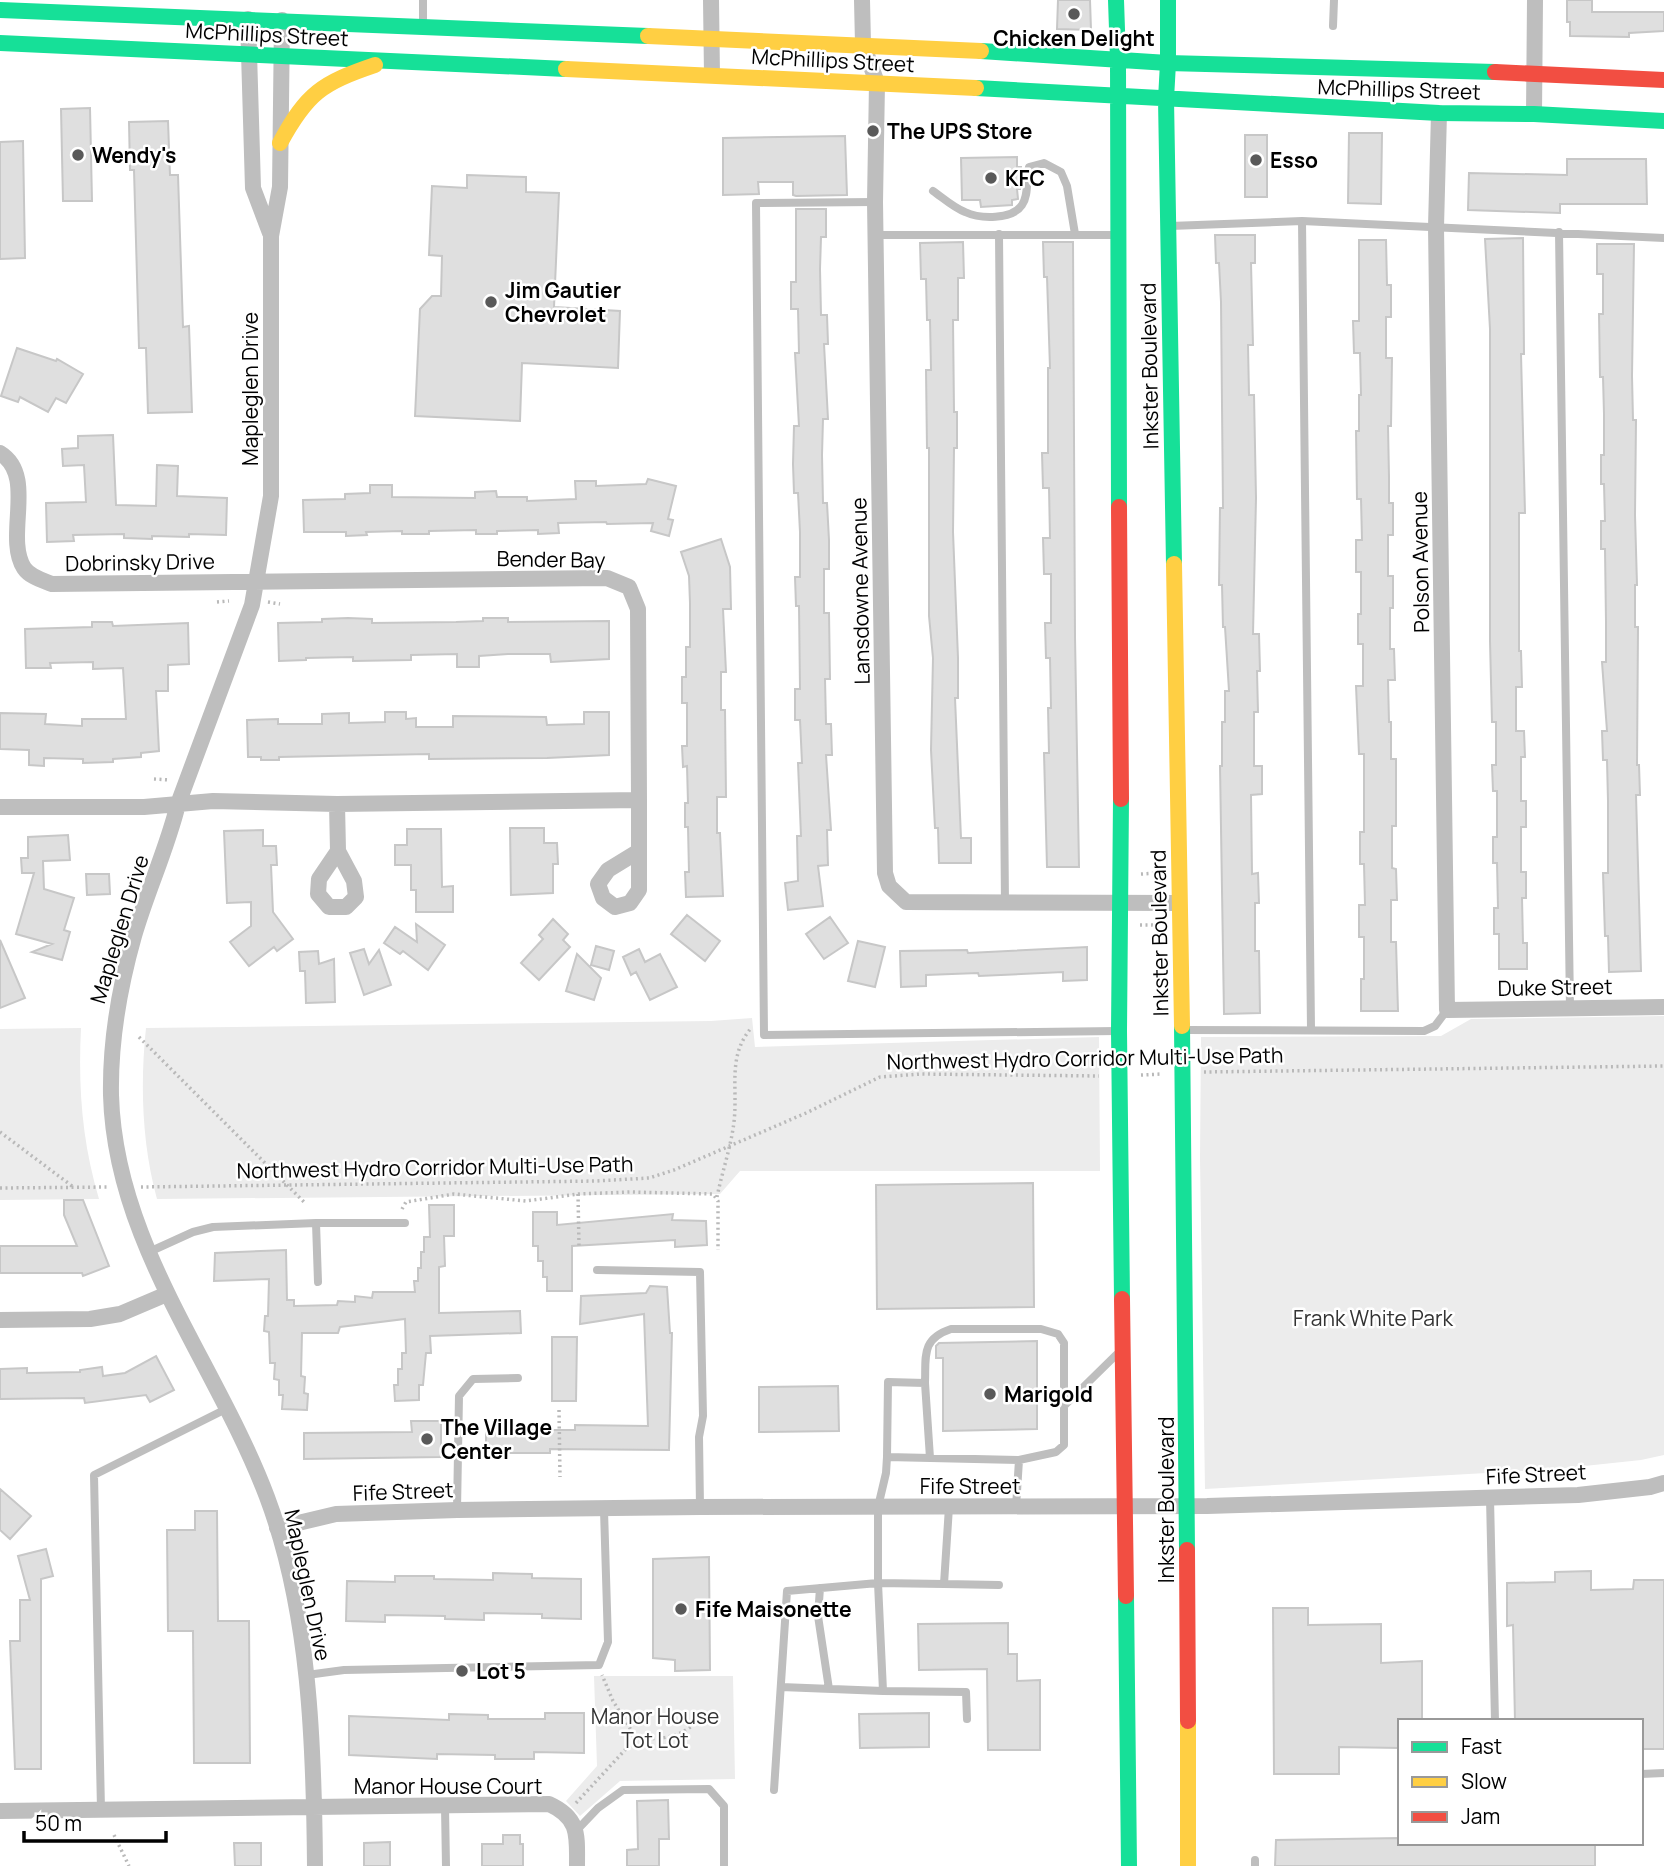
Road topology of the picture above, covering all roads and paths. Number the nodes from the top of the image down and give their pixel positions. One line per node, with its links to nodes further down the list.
1 (423, 0): 12 (lane)
2 (712, 0): 13 (street)
3 (862, 0): 15 (street, Lansdowne Avenue)
4 (1116, 0): 18 (main road, Inkster Boulevard)
5 (1168, 0): 20 (main road, Inkster Boulevard)
6 (1334, 0): 11 (lane)
7 (1535, 0): 21 (street)
8 (0, 10): 9 (main road, McPhillips Street)
9 (248, 19): 10 (main road, McPhillips Street); 16 (street, Mapleglen Drive)
10 (282, 20): 12 (main road, McPhillips Street); 17 (street, Mapleglen Drive)
11 (1333, 26)
12 (423, 27): 13 (main road, McPhillips Street)
13 (713, 37): 15 (main road, McPhillips Street); 22 (street)
14 (0, 43): 16 (main road, McPhillips Street)
15 (863, 44): 18 (main road, McPhillips Street); 24 (street, Lansdowne Avenue)
16 (248, 54): 17 (main road, McPhillips Street); 41 (street, Mapleglen Drive)
17 (281, 55): 19 (main road, McPhillips Street); 30 (street, Mapleglen Drive)
18 (1118, 59): 20 (main road, McPhillips Street); 25 (main road, Inkster Boulevard)
19 (388, 61): 22 (main road, McPhillips Street); 30 (main road)
20 (1168, 63): 21 (main road, McPhillips Street); 26 (main road, Inkster Boulevard)
21 (1536, 73): 23 (main road, McPhillips Street); 28 (street)
22 (712, 75): 24 (main road, McPhillips Street)
23 (1664, 80)
24 (877, 83): 25 (main road, McPhillips Street); 32 (street, Lansdowne Avenue)
25 (1117, 96): 26 (main road, McPhillips Street); 40 (main road, Inkster Boulevard)
26 (1166, 99): 27 (main road, McPhillips Street); 34 (main road, Inkster Boulevard)
27 (1439, 113): 28 (main road, McPhillips Street); 35 (street, Polson Avenue)
28 (1534, 114): 29 (main road, McPhillips Street)
29 (1664, 121)
30 (280, 143): 41 (street, Mapleglen Drive)
31 (933, 191): 38 (lane)
32 (875, 202): 39 (street, Lansdowne Avenue); 59 (lane)
33 (1302, 221): 34 (lane); 35 (lane); 60 (lane)
34 (1168, 226): 52 (main road, Inkster Boulevard)
35 (1436, 227): 36 (lane); 58 (street, Polson Avenue)
36 (1559, 232): 42 (lane); 57 (lane)
37 (999, 234): 38 (lane); 39 (lane); 53 (lane)
38 (1075, 234): 40 (lane)
39 (876, 235): 53 (street, Lansdowne Avenue)
40 (1117, 235): 51 (main road, Inkster Boulevard)
41 (271, 236): 44 (street, Mapleglen Drive)
42 (1664, 238)
43 (0, 453): 44 (street, Dobrinsky Drive)
44 (257, 581): 45 (street, Bender Bay); 46 (street, Mapleglen Drive)
45 (639, 800): 47 (street); 50 (street, Bender Bay)
46 (178, 804): 47 (street); 48 (street); 81 (street, Mapleglen Drive)
47 (337, 804): 49 (street)
48 (0, 807)
49 (338, 851)
50 (639, 851)
51 (1122, 902): 52 (street, Lansdowne Avenue); 53 (street, Lansdowne Avenue); 55 (main road, Inkster Boulevard)
52 (1180, 902): 54 (main road, Inkster Boulevard)
53 (1004, 904)
54 (1180, 925): 55 (path); 61 (main road, Inkster Boulevard)
55 (1122, 926): 62 (main road, Inkster Boulevard)
56 (1664, 1007): 57 (street, Duke Street)
57 (1570, 1008): 58 (street, Duke Street)
58 (1447, 1010): 60 (lane)
59 (764, 1024): 62 (lane); 68 (path)
60 (1311, 1029): 61 (lane)
61 (1182, 1030): 65 (main road, Inkster Boulevard)
62 (1119, 1031): 66 (main road, Inkster Boulevard)
63 (139, 1037): 69 (path)
64 (1664, 1066): 65 (path, Northwest Hydro Corridor Multi-Use Path)
65 (1183, 1073): 66 (path, Northwest Hydro Corridor Multi-Use Path); 103 (main road, Inkster Boulevard)
66 (1120, 1076): 68 (path, Northwest Hydro Corridor Multi-Use Path); 86 (main road, Inkster Boulevard)
67 (0, 1132): 70 (path)
68 (728, 1146): 69 (path, Northwest Hydro Corridor Multi-Use Path); 75 (path)
69 (289, 1185): 72 (path, Northwest Hydro Corridor Multi-Use Path); 76 (path)
70 (74, 1187): 71 (path); 73 (path)
71 (102, 1187)
72 (150, 1187)
73 (0, 1188)
74 (579, 1194): 75 (path); 78 (path); 79 (path)
75 (717, 1197): 80 (path)
76 (304, 1202)
77 (316, 1223): 78 (lane); 81 (lane); 83 (lane)
78 (405, 1223)
79 (579, 1246)
80 (718, 1251)
81 (149, 1252): 84 (street, Mapleglen Drive)
82 (597, 1270): 99 (lane)
83 (318, 1282)
84 (167, 1294): 85 (street); 90 (street, Mapleglen Drive)
85 (0, 1320)
86 (1123, 1348): 89 (lane); 98 (main road, Inkster Boulevard)
87 (518, 1378): 104 (lane)
88 (925, 1383): 89 (lane); 92 (lane); 93 (lane)
89 (1064, 1406): 94 (lane)
90 (228, 1408): 106 (street, Mapleglen Drive); 125 (lane)
91 (559, 1410): 95 (path)
92 (887, 1457): 93 (lane); 100 (lane)
93 (930, 1458): 94 (lane)
94 (1019, 1460): 102 (lane)
95 (559, 1477)
96 (1664, 1483): 97 (street, Fife Street)
97 (1490, 1498): 103 (street, Fife Street); 118 (lane)
98 (1124, 1506): 102 (street, Fife Street); 103 (street, Fife Street); 135 (main road, Inkster Boulevard)
99 (700, 1507): 100 (street, Fife Street); 105 (street, Fife Street)
100 (877, 1507): 101 (street, Fife Street); 107 (lane)
101 (949, 1507): 102 (street, Fife Street); 108 (lane)
102 (1016, 1507)
103 (1187, 1507): 136 (main road, Inkster Boulevard)
104 (457, 1510): 105 (street, Fife Street); 106 (street, Fife Street)
105 (604, 1510): 111 (lane)
106 (277, 1528): 112 (street, Mapleglen Drive)
107 (878, 1583): 108 (lane); 110 (lane); 115 (lane)
108 (944, 1584): 109 (lane)
109 (999, 1585)
110 (820, 1588): 113 (lane); 114 (lane)
111 (599, 1665): 112 (lane); 119 (path)
112 (307, 1675): 124 (street, Mapleglen Drive)
113 (780, 1686): 114 (lane); 122 (lane)
114 (830, 1689): 115 (lane)
115 (883, 1692): 117 (lane)
116 (700, 1717): 119 (path)
117 (967, 1719)
118 (1495, 1719)
119 (636, 1738): 127 (path)
120 (1664, 1773): 121 (lane)
121 (1643, 1774)
122 (774, 1790)
123 (445, 1807): 124 (street, Manor House Court); 127 (street, Manor House Court); 132 (lane)
124 (315, 1808): 125 (street, Manor House Court); 131 (street, Mapleglen Drive)
125 (101, 1810): 126 (street, Manor House Court)
126 (0, 1811)
127 (565, 1815): 128 (street, Manor House Court)
128 (577, 1830): 133 (street); 134 (lane)
129 (114, 1835): 130 (path)
130 (129, 1866)
131 (315, 1866)
132 (446, 1866)
133 (577, 1866)
134 (724, 1866)
135 (1129, 1866)
136 (1188, 1866)

